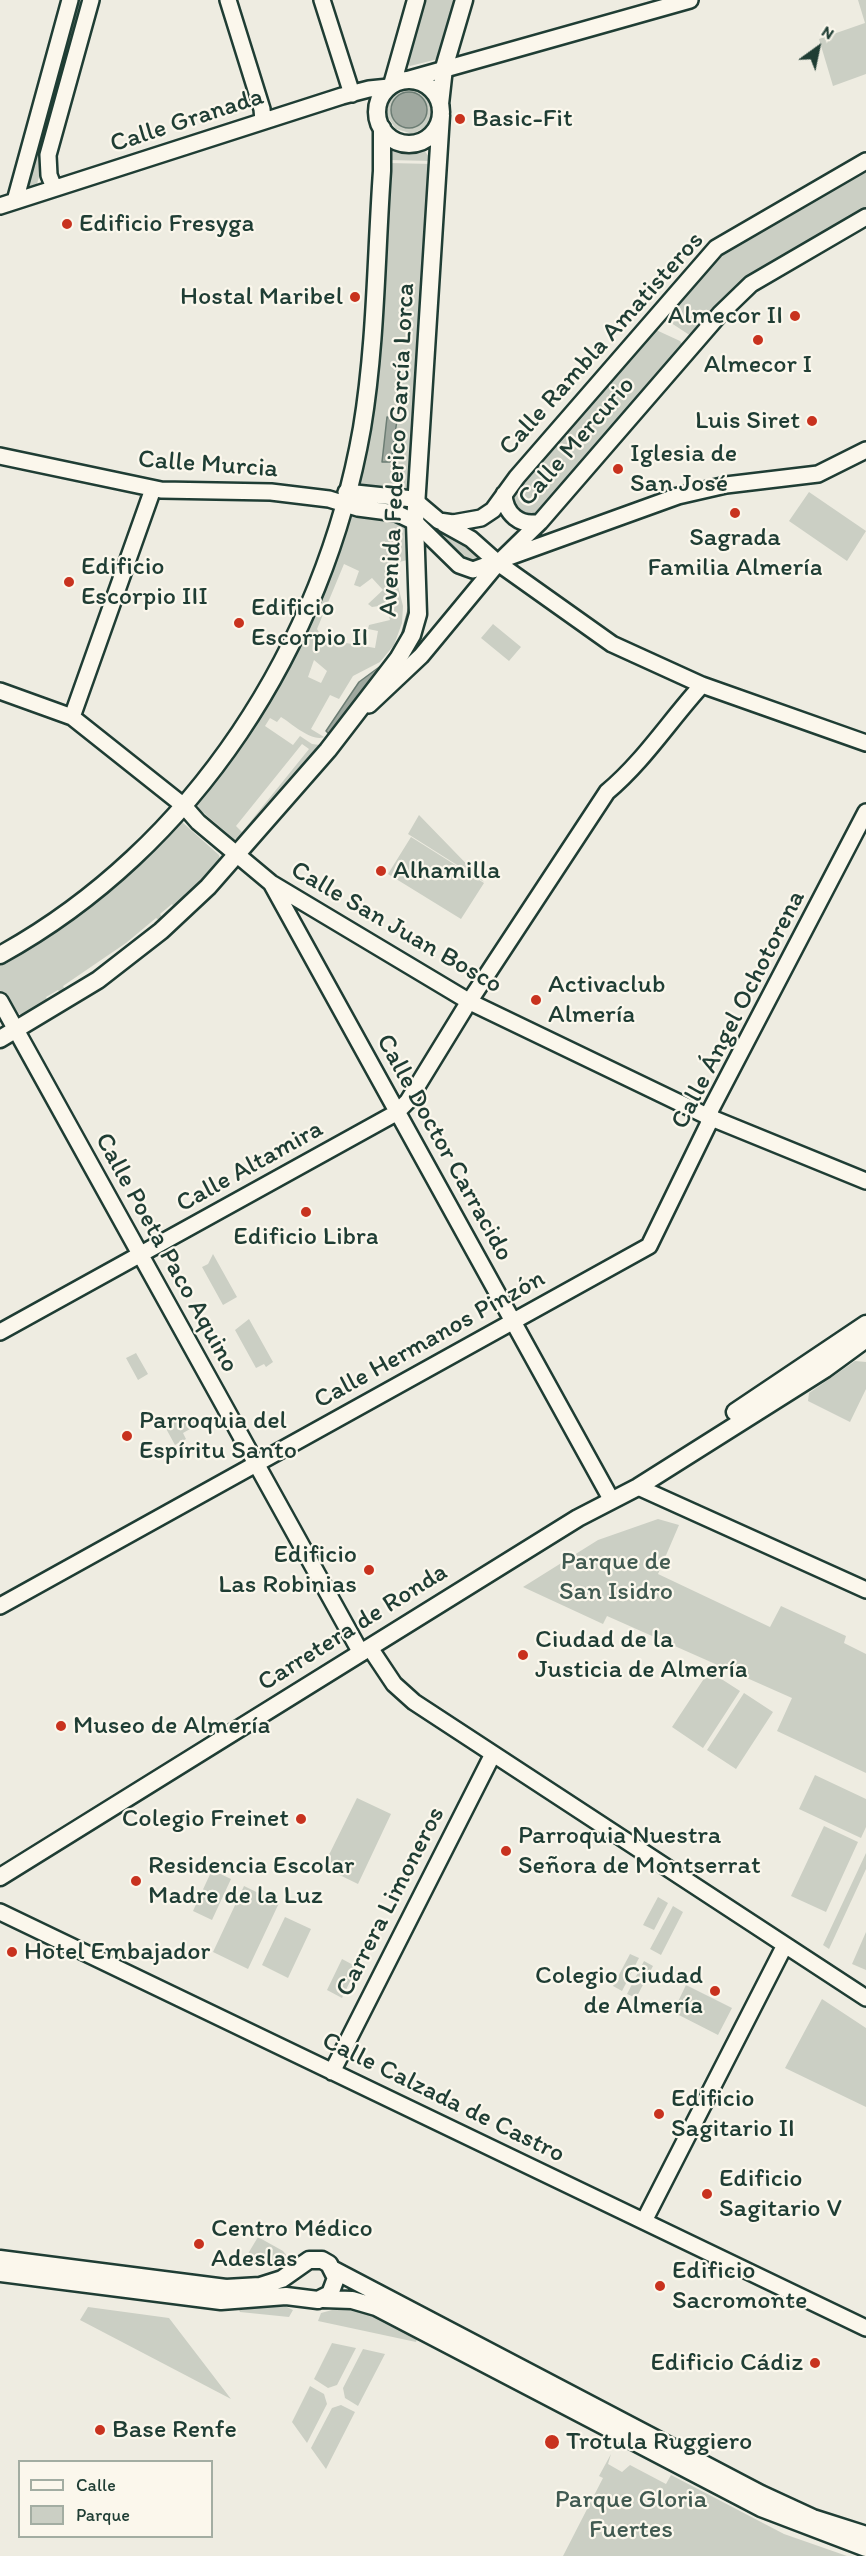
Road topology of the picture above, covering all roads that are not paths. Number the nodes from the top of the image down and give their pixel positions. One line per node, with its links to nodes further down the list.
1 (70, 0): 16 (street)
2 (91, 0): 15 (street)
3 (228, 0): 12 (street)
4 (321, 0): 10 (street)
5 (416, 0): 9 (main road)
6 (464, 0): 8 (main road, Avenida Federico García Lorca)
7 (690, 0): 8 (street, Calle Granada)
8 (444, 68): 9 (street, Calle Granada); 11 (main road, Avenida Federico García Lorca)
9 (396, 84): 10 (street, Calle Granada); 11 (main road); 13 (main road)
10 (352, 94): 12 (street, Calle Granada)
11 (440, 110): 13 (main road); 24 (main road, Avenida Federico García Lorca)
12 (263, 121): 15 (street, Calle Granada)
13 (382, 128): 23 (main road, Avenida Federico García Lorca)
14 (866, 161): 22 (street, Calle Rambla Amatisteros)
15 (54, 188): 16 (street, Calle Granada)
16 (15, 201): 17 (street, Calle Granada)
17 (0, 206)
18 (866, 217): 27 (street, Calle Mercurio)
19 (866, 450): 28 (street)
20 (0, 456): 21 (street, Calle Murcia)
21 (153, 489): 23 (street, Calle Murcia); 31 (street)
22 (504, 494): 25 (street, Calle Rambla Amatisteros); 27 (street, Calle Rambla Amatisteros)
23 (345, 497): 24 (street); 26 (street); 34 (main road, Avenida Federico García Lorca)
24 (416, 501): 25 (street); 26 (main road, Avenida Federico García Lorca)
25 (439, 521): 28 (street)
26 (415, 522): 28 (street); 32 (main road, Avenida Federico García Lorca)
27 (540, 522): 28 (street, Calle Mercurio)
28 (498, 563): 29 (street); 32 (street, Calle Mercurio)
29 (702, 685): 33 (street); 40 (street)
30 (0, 691): 31 (street, Calle San Juan Bosco)
31 (72, 717): 34 (street, Calle San Juan Bosco)
32 (347, 725): 36 (main road, Avenida Federico García Lorca)
33 (866, 743)
34 (184, 806): 36 (street, Calle San Juan Bosco); 38 (main road, Avenida Federico García Lorca)
35 (866, 812): 43 (street, Calle Ángel Ochotorena)
36 (238, 856): 37 (street, Calle San Juan Bosco); 41 (main road, Avenida Federico García Lorca)
37 (271, 883): 40 (street, Calle San Juan Bosco); 42 (street, Calle Doctor Carracido)
38 (0, 955)
39 (0, 1001): 41 (street, Calle Poeta Paco Aquino)
40 (470, 1002): 42 (street); 43 (street, Calle San Juan Bosco)
41 (5, 1033): 46 (street, Calle Poeta Paco Aquino)
42 (396, 1113): 46 (street, Calle Altamira); 47 (street, Calle Doctor Carracido)
43 (709, 1117): 44 (street, Calle San Juan Bosco); 45 (street, Calle Ángel Ochotorena)
44 (866, 1181)
45 (656, 1231): 47 (street, Calle Hermanos Pinzón)
46 (140, 1255): 49 (street, Calle Altamira); 51 (street, Calle Poeta Paco Aquino)
47 (513, 1322): 51 (street, Calle Hermanos Pinzón); 53 (street, Calle Doctor Carracido)
48 (866, 1324): 53 (main road, Carretera de Ronda)
49 (0, 1332)
50 (866, 1338): 52 (main road, Carretera de Ronda)
51 (256, 1463): 55 (street, Calle Hermanos Pinzón); 56 (street, Calle Poeta Paco Aquino)
52 (638, 1486): 53 (main road, Carretera de Ronda); 54 (street)
53 (611, 1498): 56 (main road, Carretera de Ronda)
54 (866, 1590)
55 (0, 1606)
56 (366, 1650): 57 (street, Calle Poeta Paco Aquino); 58 (main road, Carretera de Ronda)
57 (493, 1754): 60 (street, Calle Poeta Paco Aquino); 62 (street, Carrera Limoneros)
58 (0, 1877)
59 (0, 1912): 62 (street, Calle Calzada de Castro)
60 (785, 1945): 61 (street, Calle Poeta Paco Aquino); 63 (street)
61 (866, 1998)
62 (332, 2072): 63 (street, Calle Calzada de Castro)
63 (644, 2221): 70 (street, Calle Calzada de Castro)
64 (0, 2259): 65 (main road)
65 (297, 2268): 66 (main road); 68 (main road)
66 (334, 2270): 69 (main road); 71 (main road)
67 (0, 2273): 68 (main road)
68 (303, 2297): 69 (main road)
69 (323, 2299): 72 (main road)
70 (866, 2328)
71 (866, 2535)
72 (866, 2548)

